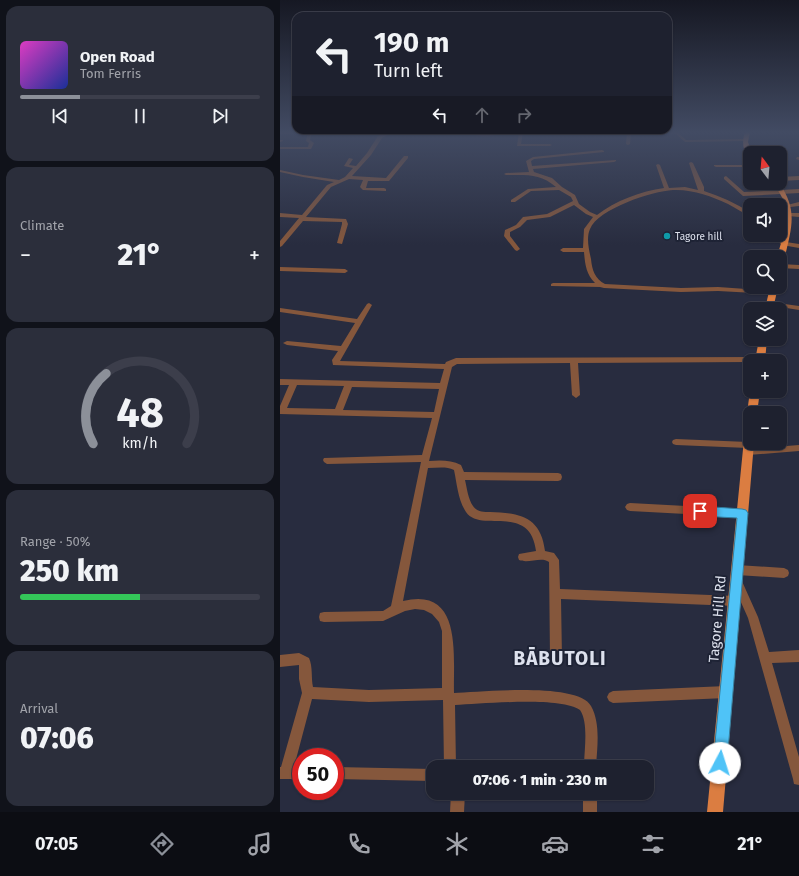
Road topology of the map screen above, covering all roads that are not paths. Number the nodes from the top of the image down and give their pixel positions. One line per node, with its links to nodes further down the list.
1 (353, 170): 8 (street)
2 (395, 170): 11 (street)
3 (531, 170): 7 (street); 14 (street)
4 (660, 170): 15 (street)
5 (694, 170): 19 (street)
6 (280, 171): 13 (street)
7 (506, 174)
8 (348, 176): 11 (street); 13 (street)
9 (726, 178): 17 (street)
10 (799, 178): 12 (street)
11 (366, 179): 16 (street)
12 (787, 179)
13 (339, 181): 29 (street)
14 (560, 188): 20 (street); 21 (street)
15 (667, 189): 19 (street); 28 (street)
16 (384, 190)
17 (782, 191): 18 (street); 23 (main road)
18 (799, 191)
19 (701, 192): 24 (street)
20 (514, 200)
21 (575, 202): 28 (street); 35 (street)
22 (799, 204): 23 (street)
23 (790, 205): 26 (main road)
24 (743, 210)
25 (280, 215): 29 (street)
26 (790, 215): 27 (street); 33 (main road)
27 (799, 215)
28 (598, 217): 37 (street)
29 (302, 218): 31 (street); 32 (street)
30 (782, 242): 33 (street)
31 (340, 243)
32 (280, 244)
33 (784, 244): 34 (street); 38 (main road)
34 (799, 246)
35 (517, 248)
36 (563, 250): 37 (street)
37 (587, 250): 44 (street)
38 (783, 250)
39 (787, 266): 40 (street)
40 (799, 267)
41 (280, 269): 42 (street)
42 (345, 271)
43 (553, 285): 44 (street)
44 (599, 285): 45 (street)
45 (743, 289)
46 (368, 305): 50 (street)
47 (787, 308): 48 (street)
48 (799, 308)
49 (280, 310): 50 (street)
50 (359, 321): 52 (street)
51 (287, 343): 52 (street)
52 (342, 349): 55 (street)
53 (574, 360): 54 (street); 55 (street); 60 (street)
54 (743, 360)
55 (448, 367): 59 (street)
56 (280, 382): 57 (street)
57 (294, 383): 58 (street); 61 (street)
58 (350, 384): 59 (street); 62 (street)
59 (444, 386): 63 (street)
60 (576, 395)
61 (281, 411): 62 (street)
62 (338, 412): 63 (street)
63 (437, 415): 70 (street)
64 (676, 442): 65 (street)
65 (743, 448)
66 (787, 448): 67 (street)
67 (799, 448)
68 (748, 450): 74 (main road, Tagore Hill Rd)
69 (327, 460): 70 (street)
70 (425, 462): 71 (street); 81 (street)
71 (460, 476): 72 (street); 75 (street)
72 (558, 477)
73 (630, 507): 74 (street)
74 (742, 513): 78 (main road, Tagore Hill Rd)
75 (542, 555): 76 (street); 79 (street)
76 (523, 557)
77 (784, 573): 78 (street)
78 (737, 576): 80 (main road, Tagore Hill Rd); 85 (street)
79 (555, 594): 80 (street); 84 (street)
80 (734, 601): 87 (main road, Tagore Hill Rd)
81 (396, 610): 82 (street); 89 (street)
82 (324, 617)
83 (799, 656): 85 (street)
84 (556, 658)
85 (764, 658): 96 (street)
86 (280, 661): 88 (street)
87 (726, 692): 90 (street); 101 (main road, Tagore Hill Rd)
88 (308, 693): 89 (street); 93 (street)
89 (448, 696): 91 (street); 92 (street)
90 (613, 697)
91 (450, 760)
92 (590, 760)
93 (283, 773)
94 (344, 774): 95 (street)
95 (426, 775)
96 (799, 779)
97 (458, 800): 99 (street)
98 (590, 800): 100 (street)
99 (457, 812)
100 (590, 812)
101 (715, 812)

